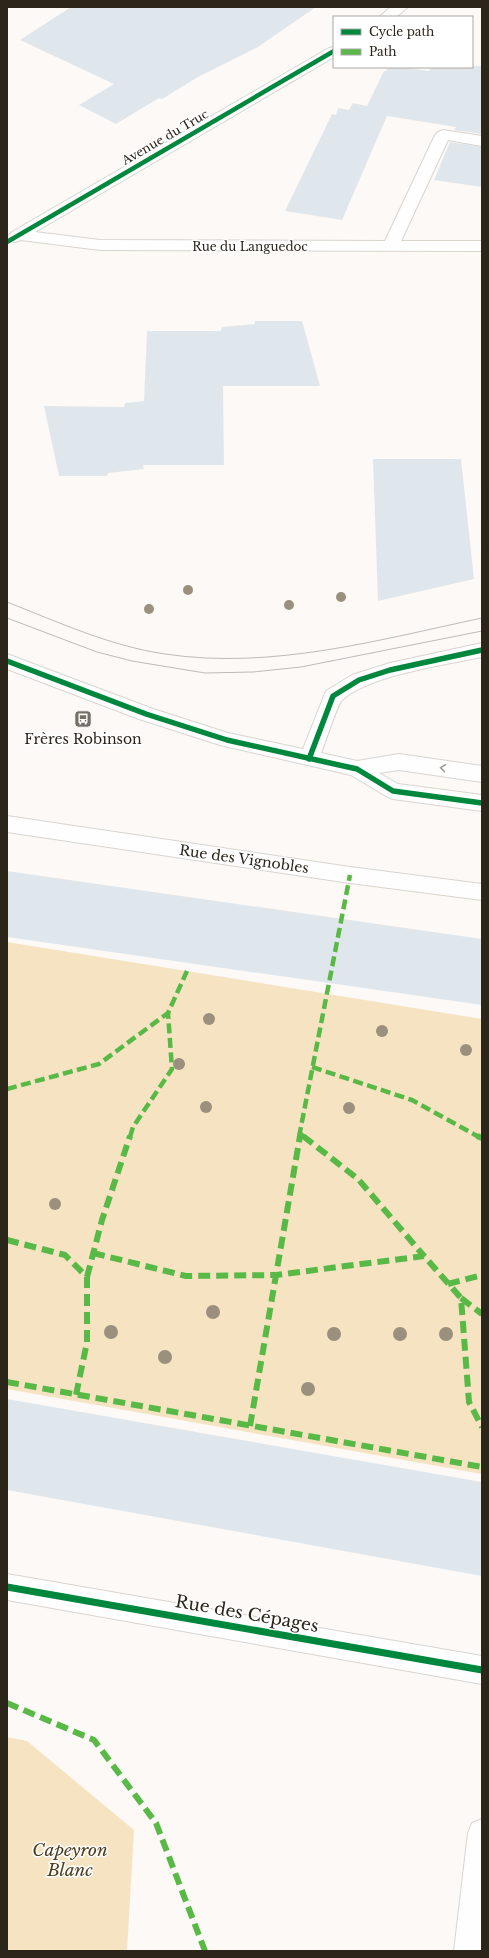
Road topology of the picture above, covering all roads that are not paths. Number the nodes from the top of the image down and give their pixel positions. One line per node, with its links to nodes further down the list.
1 (401, 7): 2 (street)
2 (388, 16)
3 (333, 52): 5 (street, Avenue du Truc)
4 (482, 141): 7 (street)
5 (13, 239): 7 (street, Rue du Languedoc)
6 (482, 246): 7 (street, Rue du Languedoc)
7 (390, 247)
8 (482, 650): 10 (street)
9 (7, 661): 10 (street)
10 (309, 759): 11 (street)
11 (357, 769): 12 (street, one-way to 11); 13 (street)
12 (482, 774)
13 (482, 803)
14 (7, 824): 15 (street, Rue des Vignobles)
15 (482, 892)
16 (7, 1587): 17 (street, Rue des Cépages)
17 (482, 1670)
18 (482, 1833): 19 (street)
19 (469, 1951)

